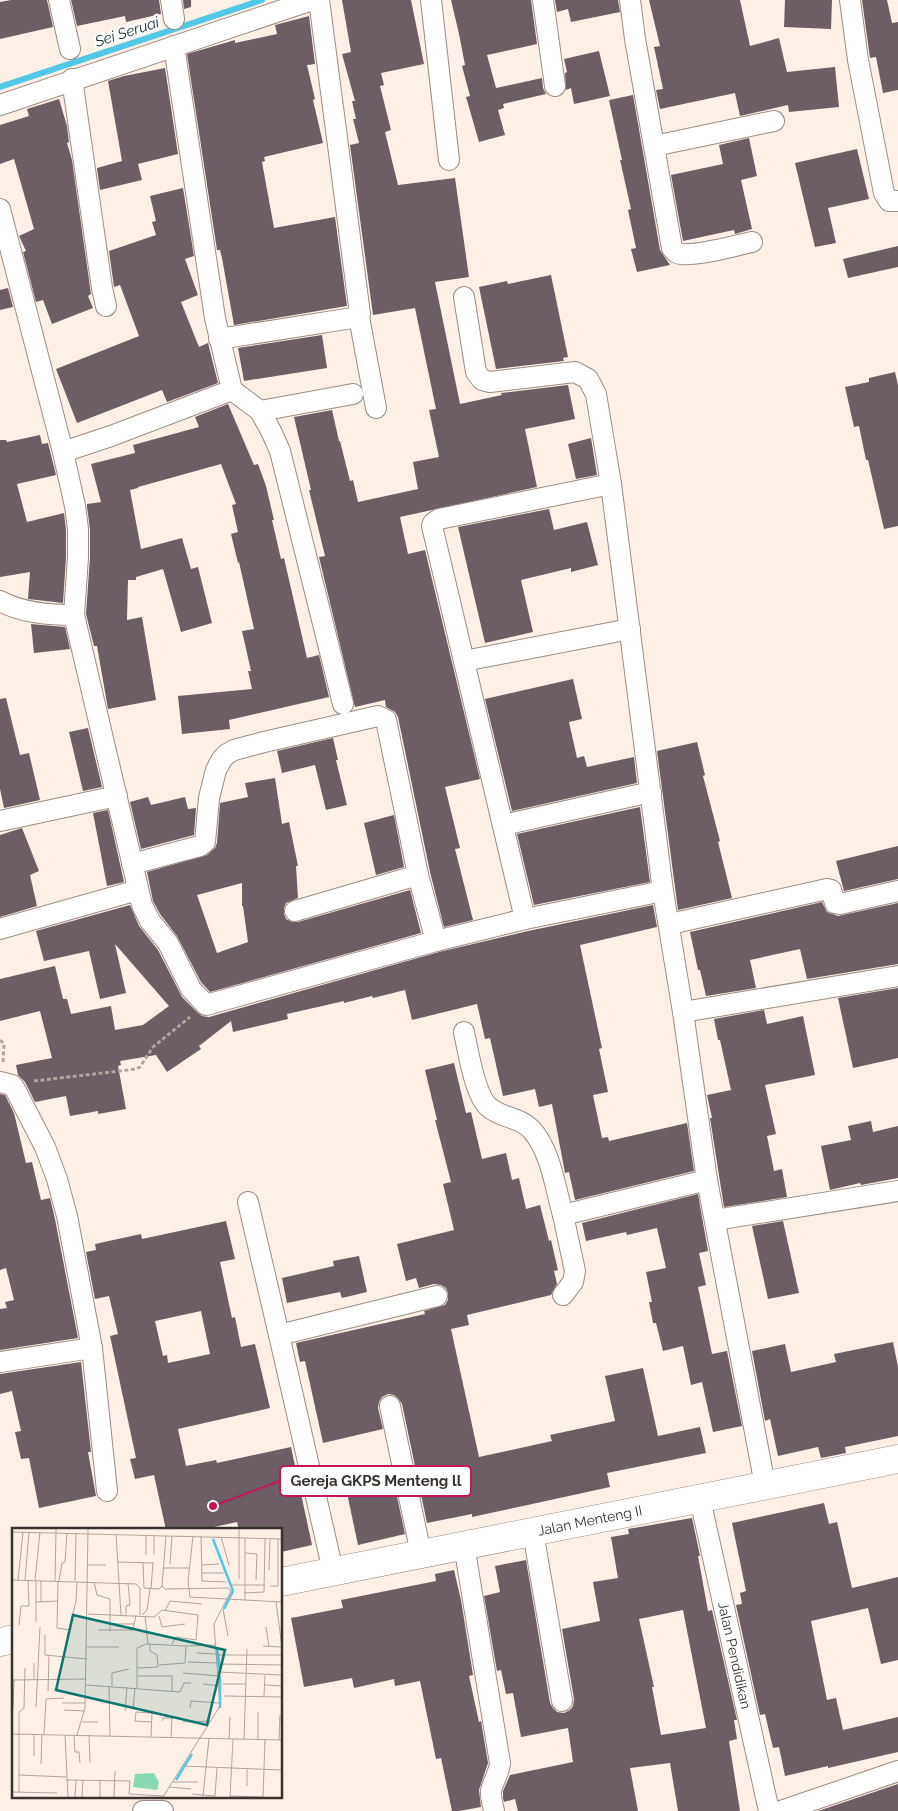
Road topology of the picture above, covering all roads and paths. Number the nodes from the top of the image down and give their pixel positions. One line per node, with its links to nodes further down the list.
1 (59, 0): 10 (street)
2 (312, 0): 8 (street)
3 (319, 0): 22 (street)
4 (431, 0): 16 (street)
5 (543, 0): 12 (street)
6 (630, 0): 15 (street)
7 (850, 0): 17 (street)
8 (268, 6): 9 (street)
9 (174, 46): 11 (street); 23 (street)
10 (70, 49)
11 (72, 79): 13 (street); 21 (street)
12 (555, 86)
13 (0, 105)
14 (774, 121): 15 (street)
15 (654, 146): 19 (street)
16 (449, 160)
17 (898, 201)
18 (0, 210): 28 (street)
19 (752, 242)
20 (464, 297): 29 (street)
21 (106, 306)
22 (359, 317): 23 (street); 26 (street)
23 (219, 339): 24 (street)
24 (232, 390): 27 (street); 28 (street)
25 (353, 394): 27 (street)
26 (376, 408)
27 (260, 411): 34 (street)
28 (64, 452): 31 (street)
29 (611, 484): 32 (street); 33 (street)
30 (0, 601): 31 (street)
31 (74, 615): 36 (street)
32 (630, 629): 33 (street); 35 (street)
33 (464, 661): 38 (street)
34 (343, 704)
35 (651, 792): 38 (street); 42 (street)
36 (116, 796): 37 (street); 39 (street)
37 (0, 821)
38 (503, 825): 45 (street)
39 (132, 864): 40 (street); 41 (street)
40 (418, 875): 44 (street); 48 (street)
41 (138, 890): 47 (street); 50 (street)
42 (663, 891): 45 (street); 46 (street)
43 (898, 891): 46 (street)
44 (295, 911)
45 (525, 919): 48 (street)
46 (670, 924): 51 (street)
47 (0, 929)
48 (436, 941): 50 (street)
49 (898, 976): 51 (street)
50 (206, 1005): 54 (path)
51 (684, 1012): 55 (street)
52 (464, 1032): 58 (street)
53 (0, 1040): 54 (path)
54 (6, 1084): 63 (street)
55 (707, 1180): 58 (street); 59 (street)
56 (898, 1191): 59 (street)
57 (248, 1202): 62 (street)
58 (563, 1215): 60 (street)
59 (715, 1220): 67 (street)
60 (563, 1295)
61 (437, 1296): 62 (street)
62 (280, 1335): 73 (street)
63 (92, 1348): 64 (street); 68 (street)
64 (1, 1356)
65 (390, 1406): 72 (street)
66 (898, 1459): 67 (street, Jalan Menteng II)
67 (765, 1485): 69 (street, Jalan Menteng II)
68 (107, 1491)
69 (700, 1499): 70 (street, Jalan Menteng II); 80 (street, Jalan Pendidikan)
70 (533, 1532): 71 (street, Jalan Menteng II); 75 (street)
71 (464, 1544): 72 (street, Jalan Menteng II); 79 (street)
72 (421, 1554): 73 (street, Jalan Menteng II)
73 (333, 1571): 74 (street, Jalan Menteng II)
74 (282, 1582)
75 (562, 1701)
76 (898, 1771): 81 (street)
77 (143, 1811): 78 (street)
78 (163, 1811)
79 (494, 1811)
80 (769, 1811)
81 (781, 1811)

